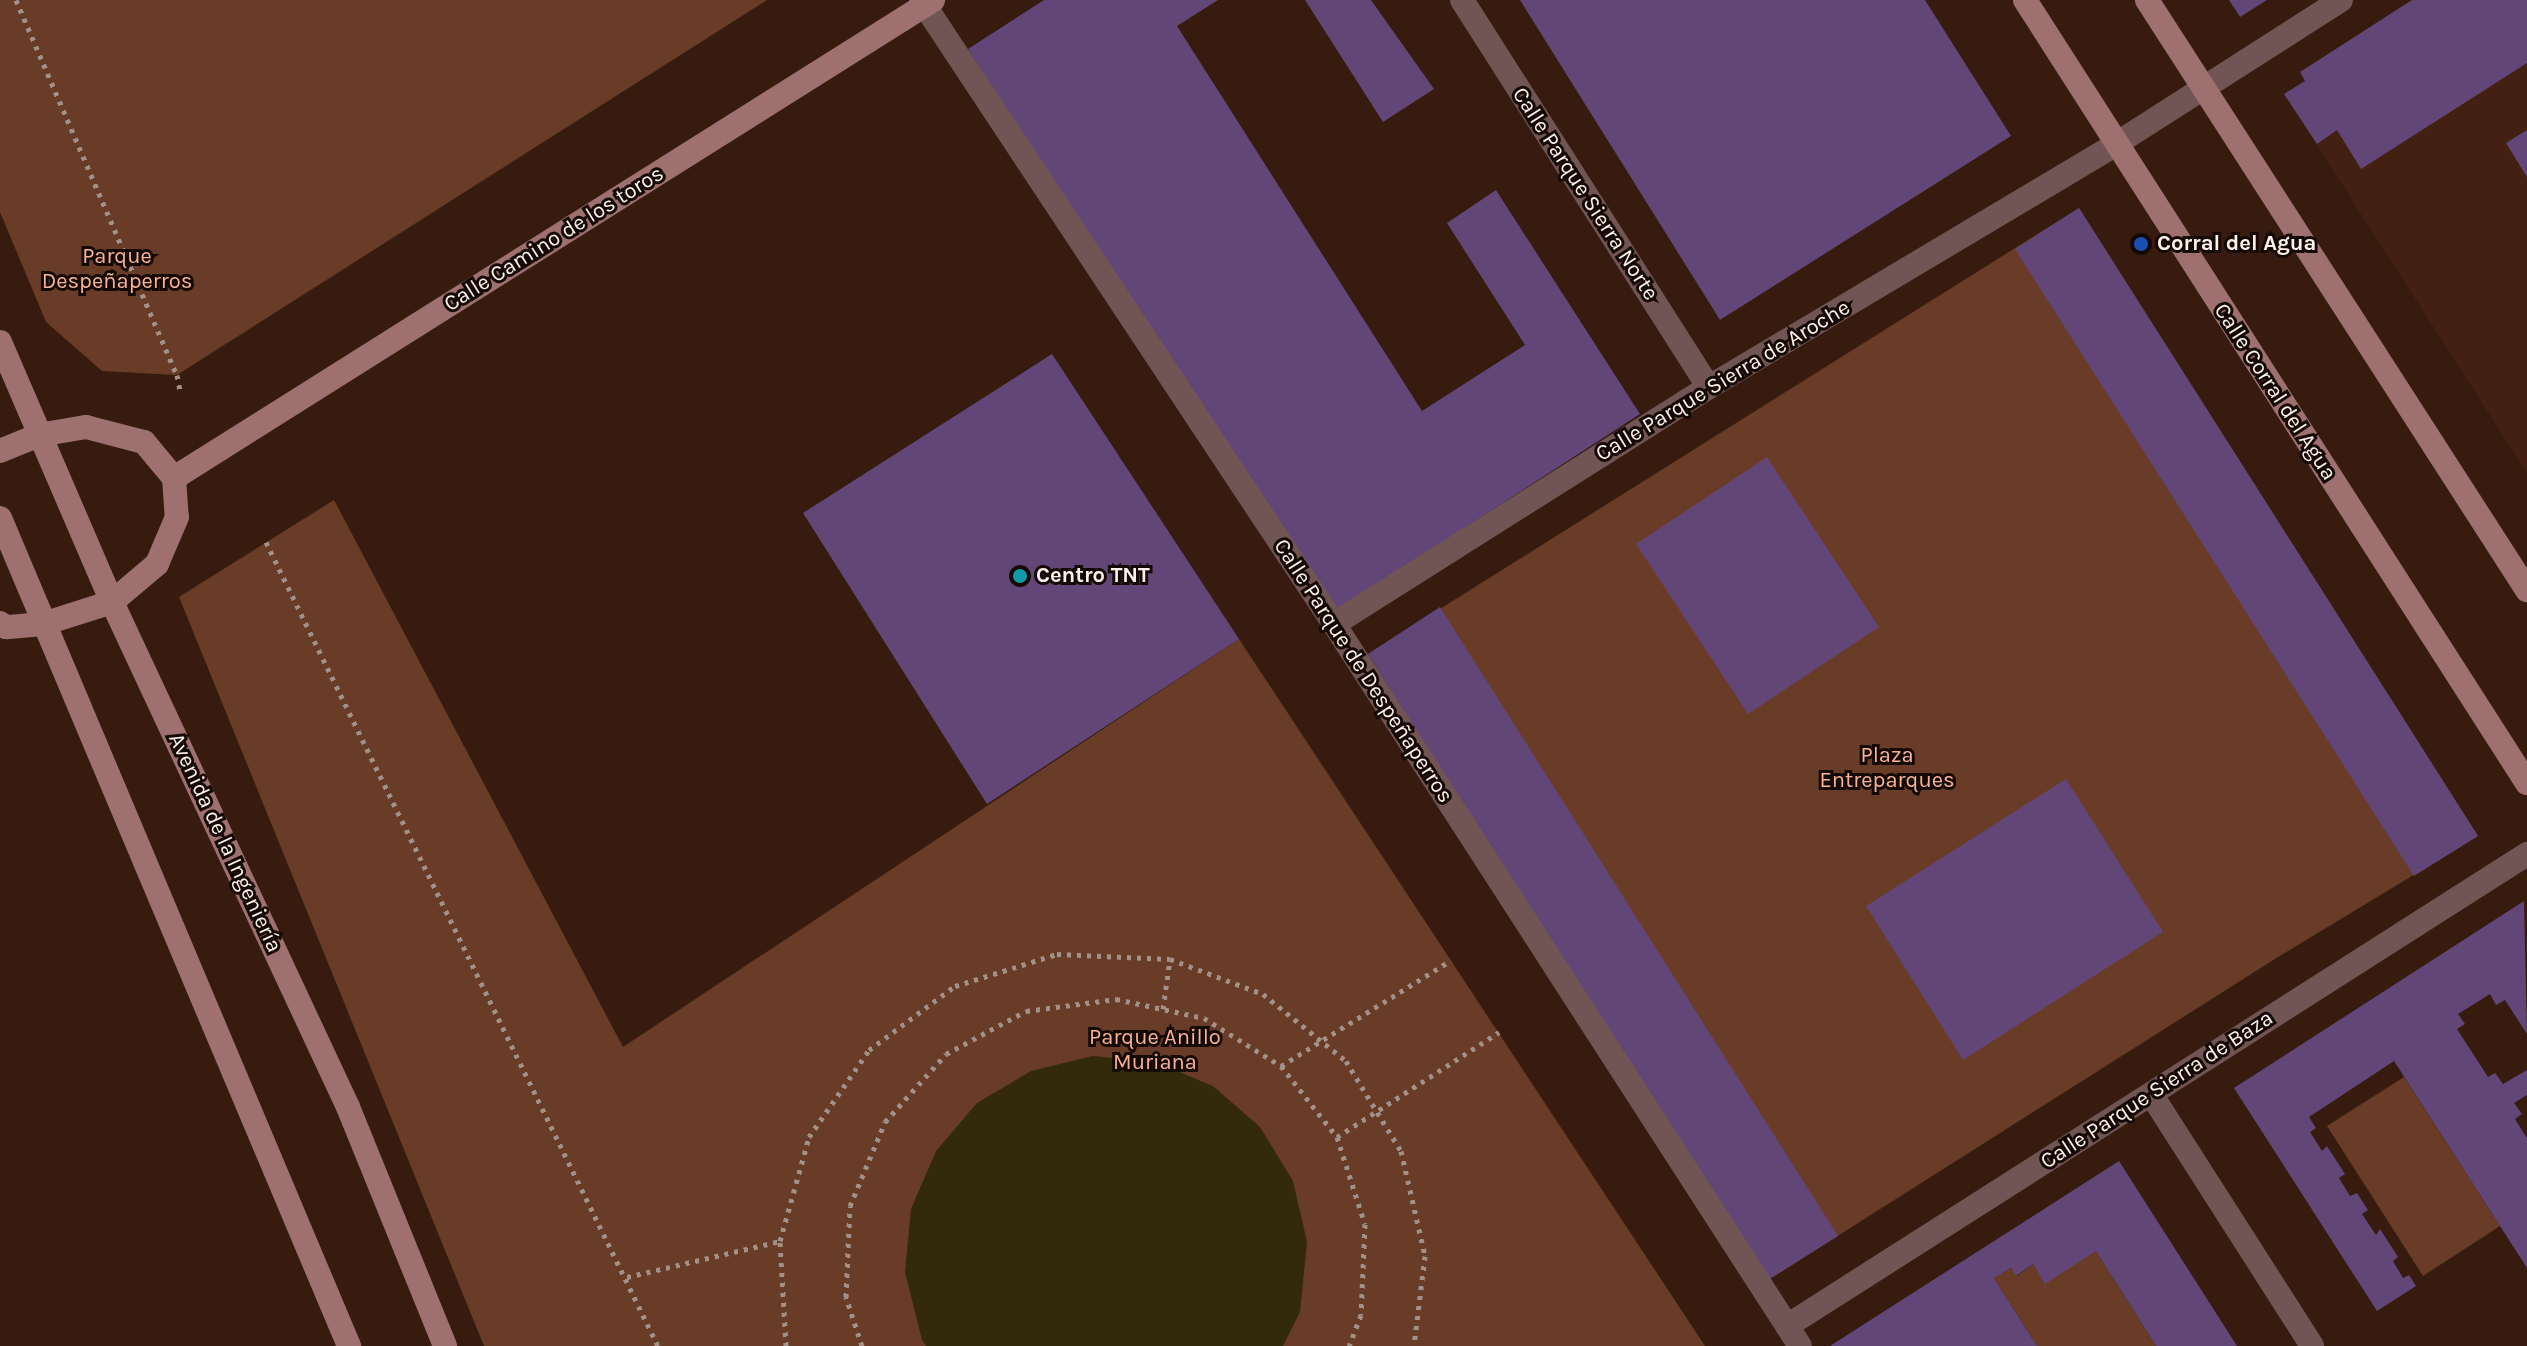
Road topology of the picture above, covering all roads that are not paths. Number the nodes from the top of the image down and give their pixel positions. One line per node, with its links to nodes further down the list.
1 (1462, 0): 9 (street, Calle Parque Sierra Norte)
2 (2025, 0): 7 (street, Calle Corral del Agua)
3 (2147, 0): 6 (street)
4 (2341, 0): 6 (street, Calle Parque Sierra de Aroche)
5 (926, 2): 12 (street, Calle Camino de los toros); 18 (street, Calle Parque de Despeñaperros)
6 (2204, 88): 7 (street, Calle Parque Sierra de Aroche); 14 (street)
7 (2116, 144): 9 (street, Calle Parque Sierra de Aroche); 19 (street, Calle Corral del Agua)
8 (0, 342): 10 (street, Avenida de la Ingeniería)
9 (1709, 387): 18 (street, Calle Parque Sierra de Aroche)
10 (39, 435): 11 (street); 12 (street); 15 (street, Avenida de la Ingeniería)
11 (0, 451)
12 (174, 478): 15 (street)
13 (0, 518): 17 (street)
14 (2527, 590)
15 (112, 602): 17 (street); 24 (street, Avenida de la Ingeniería)
16 (0, 623): 17 (street)
17 (43, 624): 23 (street)
18 (1334, 624): 22 (street, Calle Parque de Despeñaperros)
19 (2527, 783)
20 (2527, 854): 21 (street, Calle Parque Sierra de Baza)
21 (2151, 1094): 22 (street, Calle Parque Sierra de Baza); 25 (street)
22 (1794, 1336)
23 (349, 1346)
24 (445, 1346)
25 (2312, 1346)

